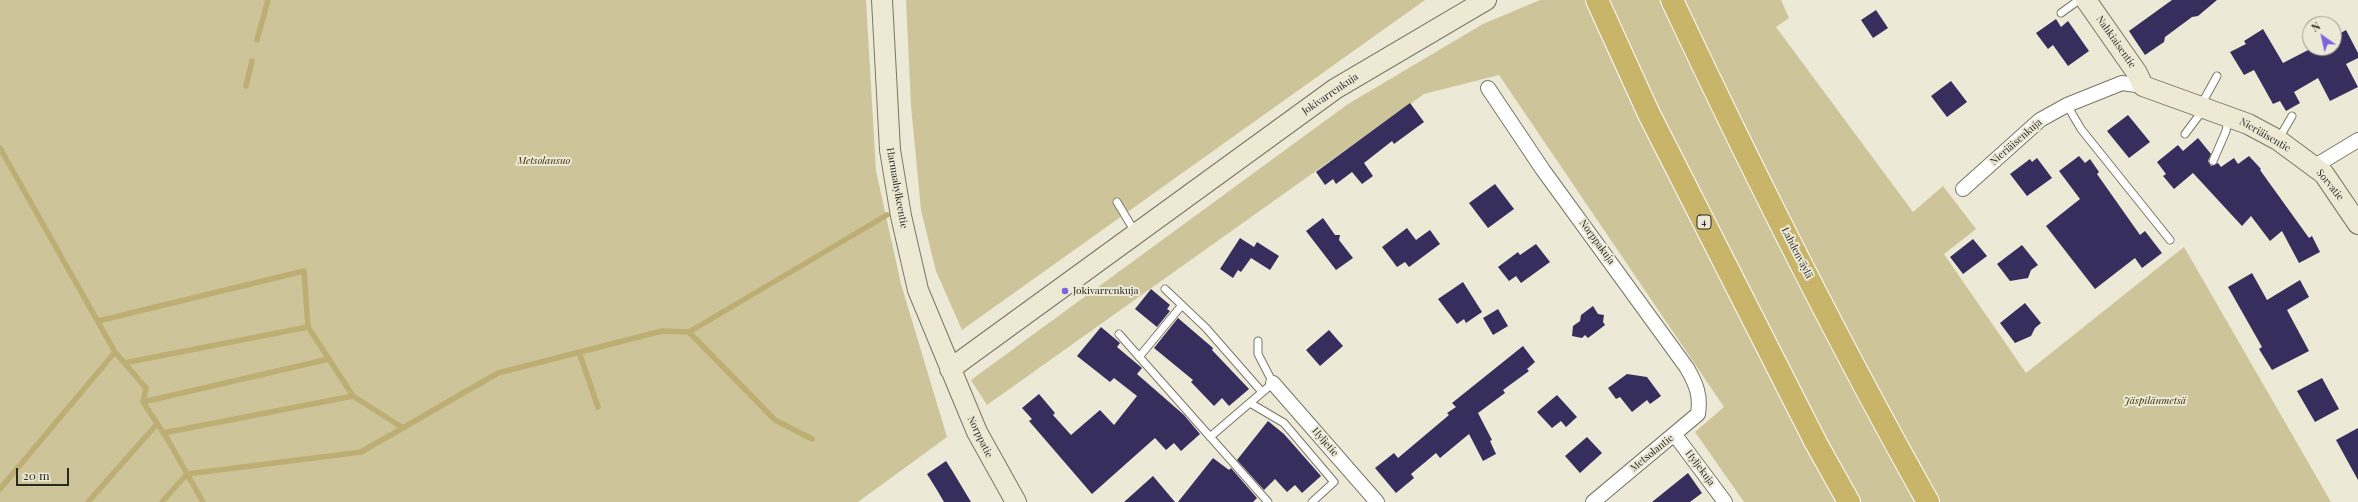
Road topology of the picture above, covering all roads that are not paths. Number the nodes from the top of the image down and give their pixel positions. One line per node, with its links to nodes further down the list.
1 (882, 0): 30 (street, Harmaahylkeentie)
2 (1486, 0): 23 (street, Jokivarrenkuja)
3 (1597, 0): 43 (highway, 4)
4 (1672, 0): 44 (highway, Lahdenväylä)
5 (2079, 0): 7 (lane)
6 (2086, 0): 9 (street, Nahkiaisentie)
7 (2061, 13)
8 (2217, 76): 12 (lane)
9 (2142, 86): 11 (street, Nieriäisenkuja); 12 (street, Nieriäisentie)
10 (1488, 88): 33 (street, Norppakuja)
11 (2067, 105): 20 (street, Nieriäisenkuja); 24 (lane)
12 (2203, 106): 13 (street, Nieriäisentie); 15 (lane)
13 (2229, 116): 16 (street, Nieriäisentie); 18 (lane)
14 (2292, 116): 16 (lane)
15 (2185, 134)
16 (2278, 140): 19 (street, Nieriäisentie)
17 (2358, 140): 19 (street)
18 (2213, 162)
19 (2315, 166): 22 (street, Sorvatie)
20 (1963, 189)
21 (1117, 202): 23 (lane)
22 (2358, 224)
23 (1136, 232): 30 (street, Jokivarrenkuja)
24 (2170, 240)
25 (1165, 289): 26 (lane)
26 (1182, 305): 29 (lane); 32 (lane)
27 (1119, 334): 29 (lane)
28 (1258, 341): 31 (lane)
29 (1139, 357): 36 (lane)
30 (950, 369): 37 (street, Norppatie)
31 (1273, 383): 32 (lane); 40 (street, Hyljetie)
32 (1262, 392): 34 (lane)
33 (1700, 399): 35 (street, Metsolantie)
34 (1250, 403): 36 (lane); 39 (lane)
35 (1675, 435): 41 (street, Metsolantie); 42 (street, Hyljekuja)
36 (1210, 437): 38 (lane)
37 (1016, 502)
38 (1268, 502)
39 (1312, 502)
40 (1377, 502)
41 (1593, 502)
42 (1725, 502)
43 (1849, 502)
44 (1928, 502)

